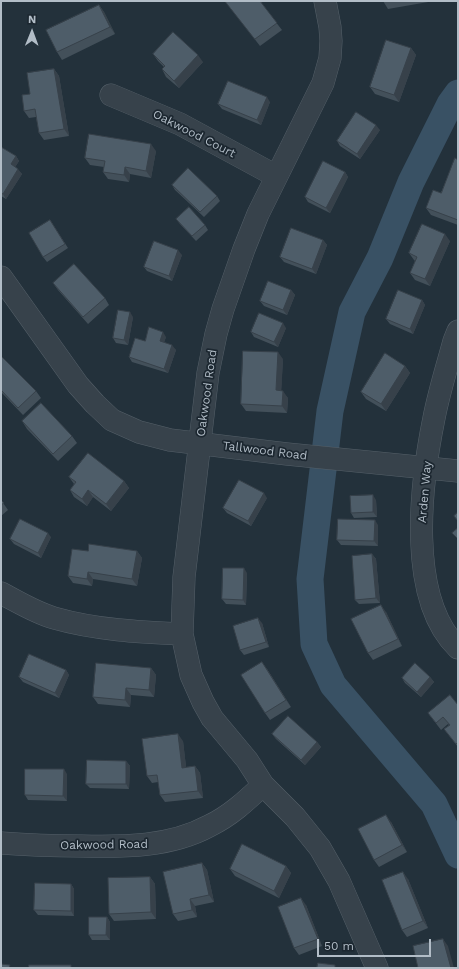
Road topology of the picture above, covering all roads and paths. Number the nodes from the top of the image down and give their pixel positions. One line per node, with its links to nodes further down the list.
1 (325, 1): 3 (street, Oakwood Road)
2 (111, 95): 3 (street, Oakwood Court)
3 (276, 176): 6 (street, Oakwood Road)
4 (1, 277): 6 (street, Tallwood Road)
5 (458, 331): 7 (street, Arden Way)
6 (201, 443): 7 (street, Tallwood Road); 10 (street, Oakwood Road)
7 (426, 468): 8 (street, Tallwood Road); 11 (street, Arden Way)
8 (458, 471)
9 (1, 593): 10 (street)
10 (182, 634): 12 (street, Oakwood Road)
11 (458, 648)
12 (263, 785): 13 (street, Oakwood Road); 14 (street, Oakwood Road)
13 (1, 843)
14 (377, 968)

